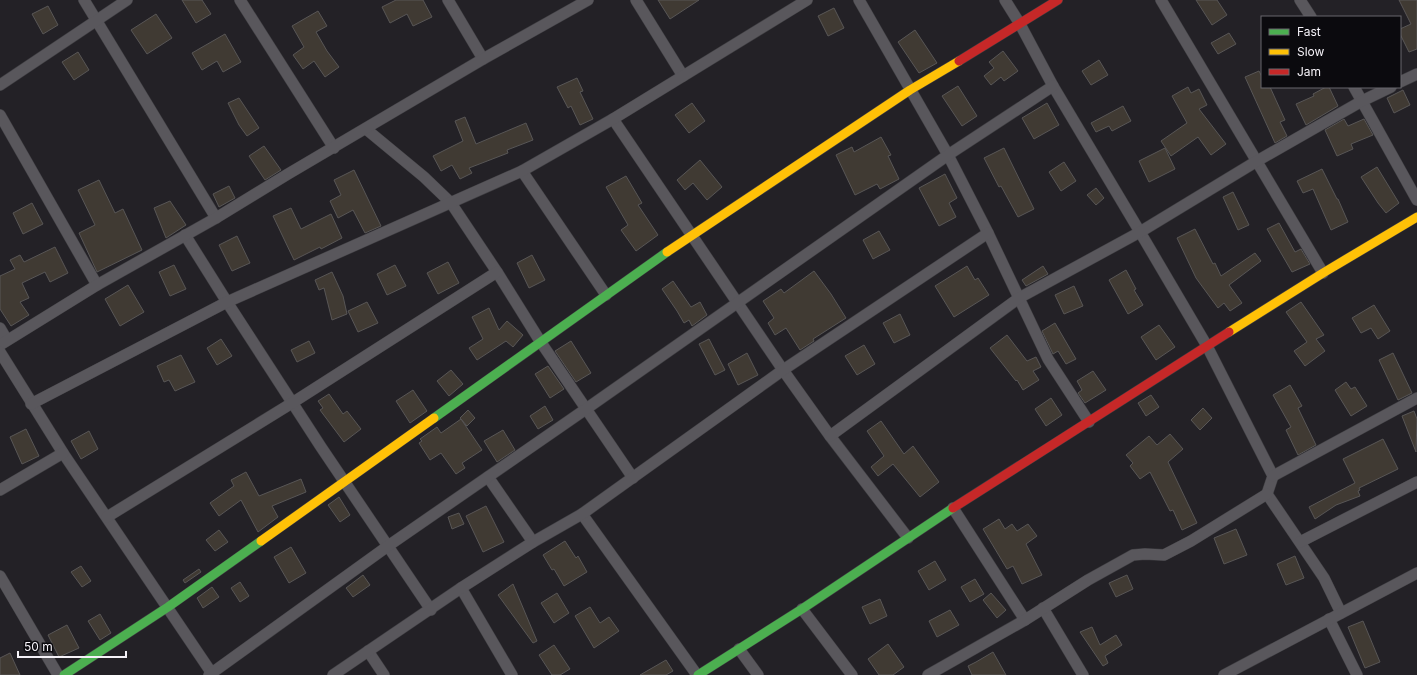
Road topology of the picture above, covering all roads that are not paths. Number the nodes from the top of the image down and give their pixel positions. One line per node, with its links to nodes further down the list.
1 (84, 0): 14 (street)
2 (127, 0): 14 (street)
3 (240, 0): 29 (street)
4 (448, 0): 16 (street)
5 (588, 0): 16 (street)
6 (636, 0): 18 (street)
7 (807, 0): 18 (street)
8 (859, 0): 24 (street)
9 (1005, 0): 15 (street)
10 (1058, 0): 15 (street)
11 (1161, 0): 31 (street)
12 (1300, 0): 13 (street)
13 (1310, 16)
14 (96, 20): 20 (street); 36 (street)
15 (1020, 24): 21 (street); 24 (street)
16 (483, 59): 28 (street)
17 (1417, 74): 19 (street)
18 (683, 76): 27 (street)
19 (1401, 82)
20 (0, 85)
21 (1053, 86): 30 (street); 37 (street)
22 (1355, 88): 25 (street)
23 (1389, 88): 25 (street)
24 (910, 90): 30 (street); 40 (street)
25 (1362, 101): 31 (street); 33 (street)
26 (0, 115): 43 (street)
27 (613, 119): 32 (street); 40 (street)
28 (366, 129): 29 (street); 34 (street)
29 (334, 148): 36 (street)
30 (948, 155): 38 (street); 47 (street)
31 (1257, 161): 37 (street); 42 (street)
32 (522, 171): 34 (street); 44 (street)
33 (1417, 200)
34 (451, 203): 41 (street); 46 (street)
35 (1417, 217): 42 (street)
36 (216, 218): 39 (street)
37 (1140, 232): 45 (street); 51 (street)
38 (988, 233): 45 (street); 53 (street)
39 (185, 235): 43 (street); 46 (street)
40 (691, 235): 44 (street); 47 (street)
41 (497, 272): 49 (street); 55 (street)
42 (1323, 273): 51 (street)
43 (97, 284): 50 (street)
44 (606, 295): 49 (street)
45 (1019, 298): 58 (street); 59 (street)
46 (226, 302): 55 (street); 56 (street)
47 (738, 303): 53 (street); 57 (street)
48 (0, 328): 50 (street)
49 (540, 341): 57 (street); 64 (street)
50 (4, 343)
51 (1207, 346): 58 (street); 61 (street)
52 (0, 352): 56 (street)
53 (783, 370): 59 (street); 63 (street)
54 (1417, 398): 61 (street)
55 (292, 403): 64 (street); 70 (street)
56 (31, 404): 60 (street)
57 (586, 409): 62 (street); 63 (street)
58 (1089, 422): 68 (street)
59 (830, 436): 71 (street)
60 (63, 453): 66 (street); 70 (street)
61 (1273, 476): 67 (street)
62 (488, 477): 72 (street); 74 (street)
63 (633, 478): 69 (street)
64 (343, 482): 74 (street); 78 (street)
65 (1417, 482): 73 (street)
66 (0, 490)
67 (1267, 494): 73 (street); 80 (street)
68 (953, 508): 71 (street); 84 (street)
69 (582, 514): 72 (street); 94 (street)
70 (107, 517): 78 (street)
71 (908, 538): 79 (street)
72 (533, 542): 77 (street)
73 (1300, 542): 82 (street)
74 (388, 546): 81 (street); 88 (street)
75 (1417, 573): 82 (street)
76 (0, 576): 89 (street)
77 (461, 588): 81 (street); 93 (street)
78 (168, 607): 88 (street); 90 (street)
79 (802, 608): 85 (street); 96 (street)
80 (1043, 608): 84 (street); 97 (street)
81 (430, 610): 86 (street)
82 (1342, 613): 83 (street)
83 (1329, 619): 98 (street); 99 (street)
84 (1025, 620): 87 (street)
85 (739, 649): 94 (street); 95 (street)
86 (368, 652): 91 (street); 92 (street)
87 (935, 673)
88 (211, 674)
89 (58, 675)
90 (64, 675)
91 (334, 675)
92 (384, 675)
93 (512, 675)
94 (698, 675)
95 (758, 675)
96 (852, 675)
97 (1083, 675)
98 (1224, 675)
99 (1357, 675)

